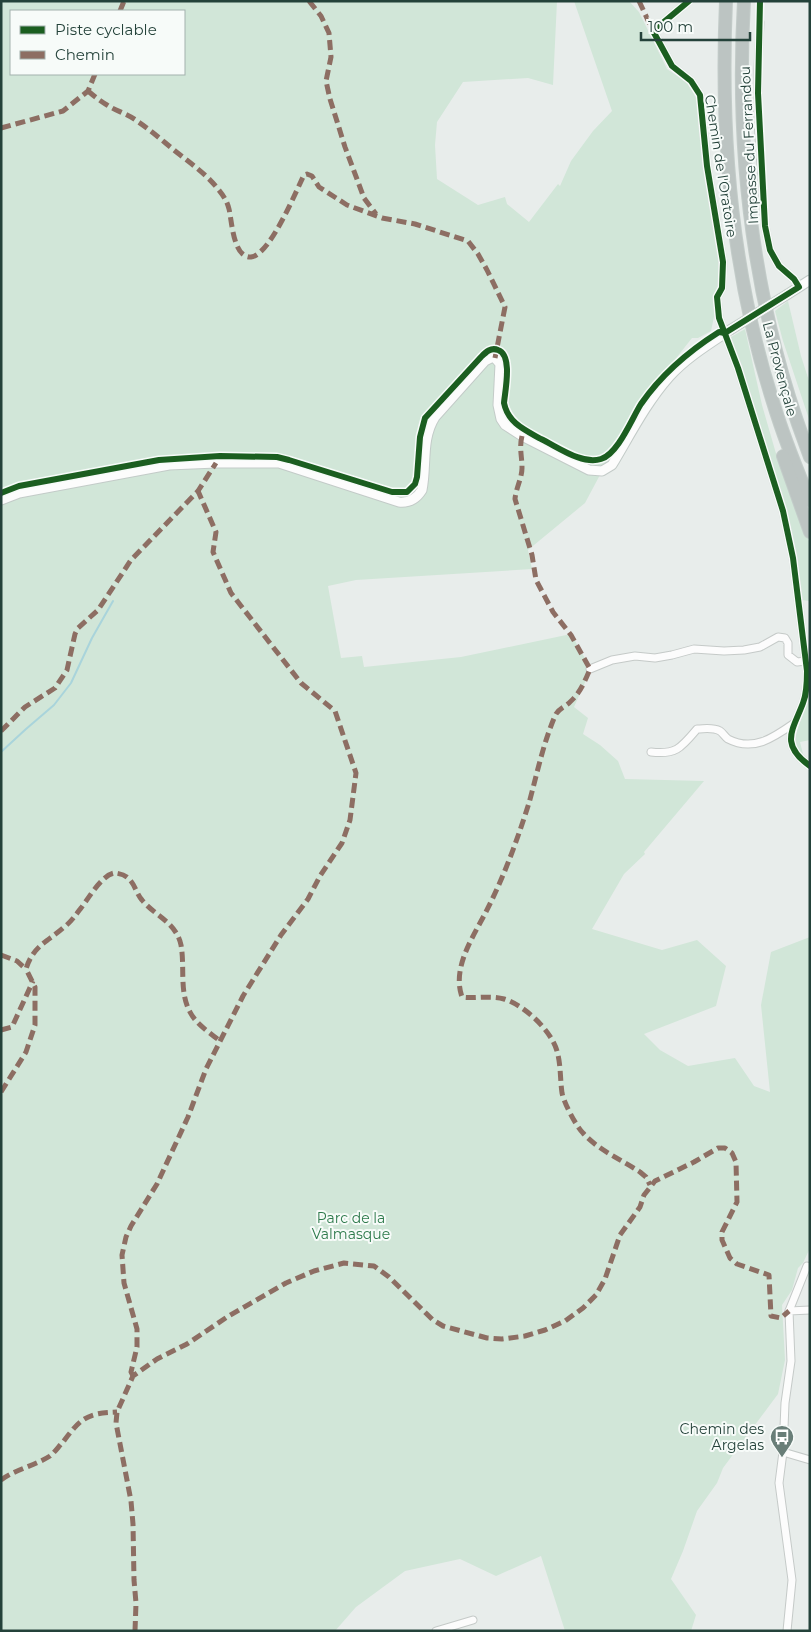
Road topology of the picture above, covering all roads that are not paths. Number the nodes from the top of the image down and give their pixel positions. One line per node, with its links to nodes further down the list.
1 (689, 1): 7 (street, Chemin de l'Oratoire)
2 (726, 1): 8 (highway, La Provençale)
3 (744, 1): 9 (highway, La Provençale)
4 (760, 22): 6 (street, Impasse du Ferrandou)
5 (810, 280): 6 (main road)
6 (799, 287): 7 (main road, bridge)
7 (728, 332): 10 (main road); 13 (street)
8 (772, 399): 11 (highway, La Provençale); 12 (highway)
9 (810, 457)
10 (1, 500)
11 (810, 501)
12 (810, 532)
13 (806, 661): 14 (street); 15 (street)
14 (590, 669)
15 (793, 724): 16 (street); 17 (street)
16 (651, 752)
17 (810, 766)
18 (807, 1266): 20 (street)
19 (810, 1310): 20 (street)
20 (789, 1311): 21 (street)
21 (783, 1452): 22 (street); 25 (street)
22 (810, 1460)
23 (473, 1620): 24 (street)
24 (436, 1631)
25 (787, 1631)

